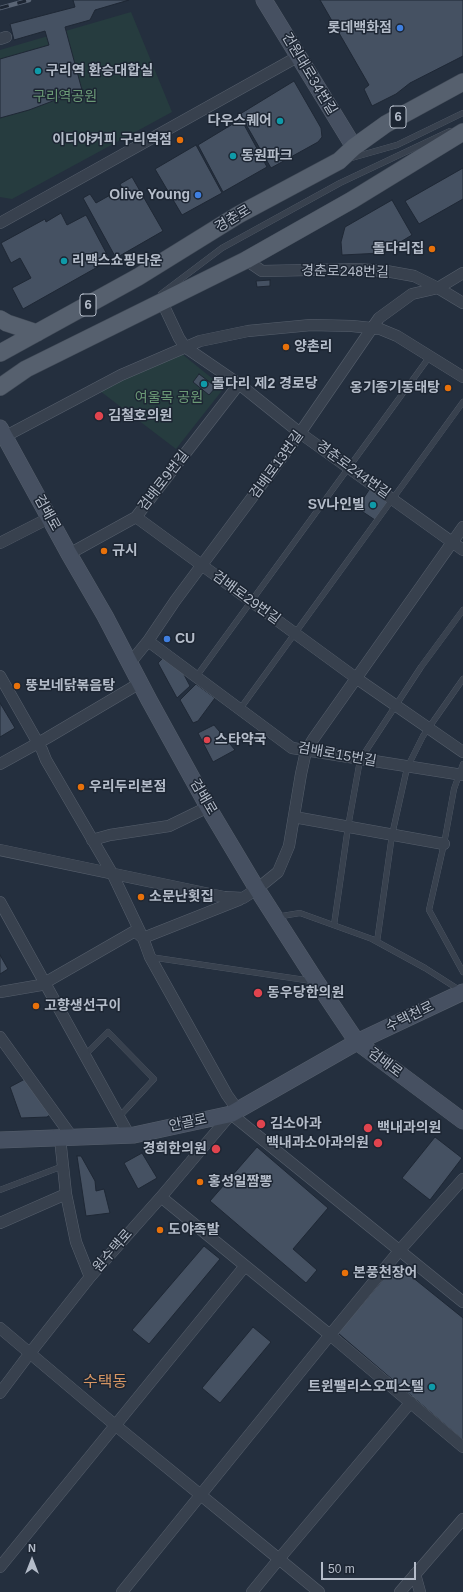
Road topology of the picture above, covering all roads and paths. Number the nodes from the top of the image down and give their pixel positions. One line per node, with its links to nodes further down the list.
1 (264, 0): 2 (street, 건원대로34번길)
2 (299, 56): 7 (street, 건원대로34번길); 9 (street)
3 (463, 82): 7 (main road, 경춘로 / 6)
4 (463, 113): 8 (lane)
5 (463, 125): 15 (lane)
6 (463, 132): 10 (main road)
7 (354, 147): 8 (main road, 경춘로 / 6)
8 (339, 161): 18 (main road, 경춘로 / 6)
9 (0, 223)
10 (246, 260): 12 (street, 경춘로248번길); 13 (main road)
11 (463, 273): 12 (street, 검배로13번길)
12 (438, 288): 14 (street, 경춘로248번길); 17 (street, 검배로13번길)
13 (162, 302): 15 (main road); 19 (street, 경춘로244번길)
14 (463, 303)
15 (146, 308): 24 (main road)
16 (0, 319): 18 (main road)
17 (373, 327): 19 (street); 21 (street); 27 (street, 검배로13번길)
18 (37, 333): 20 (main road, 경춘로 / 6)
19 (185, 347): 23 (street, 경춘로244번길); 26 (street)
20 (0, 353)
21 (430, 356): 22 (street); 28 (lane)
22 (463, 377)
23 (239, 384): 27 (street, 경춘로244번길); 31 (street, 검배로9번길)
24 (0, 387)
25 (463, 402): 29 (lane)
26 (2, 432): 30 (street, 검배로)
27 (300, 433): 28 (street, 경춘로244번길); 37 (street, 검배로13번길)
28 (349, 468): 29 (street, 경춘로244번길); 38 (lane)
29 (393, 499): 33 (street, 경춘로244번길); 40 (lane)
30 (49, 518): 34 (street); 36 (street, 검배로)
31 (136, 518): 36 (street, 검배로9번길); 37 (street, 검배로29번길)
32 (463, 527): 33 (street)
33 (452, 542): 35 (street, 경춘로244번길); 45 (street)
34 (0, 543)
35 (463, 550)
36 (69, 554): 42 (street, 검배로)
37 (201, 566): 38 (street, 검배로29번길); 41 (street, 검배로13번길)
38 (251, 602): 40 (street, 검배로29번길); 44 (lane)
39 (463, 610): 48 (lane)
40 (295, 633): 45 (street, 검배로29번길); 49 (lane)
41 (148, 641): 42 (street, 검배로13번길); 44 (street, 검배로15번길)
42 (130, 663): 47 (street, 검배로)
43 (0, 676): 51 (street)
44 (196, 677): 49 (street, 검배로15번길)
45 (356, 678): 48 (street, 검배로29번길); 52 (street)
46 (463, 679): 50 (lane)
47 (140, 683): 51 (street); 58 (street, 검배로)
48 (396, 705): 50 (street, 검배로29번길); 54 (lane)
49 (240, 709): 52 (street, 검배로15번길)
50 (429, 728): 53 (street, 검배로29번길); 56 (lane)
51 (38, 743): 55 (street); 62 (street)
52 (306, 751): 54 (street, 검배로15번길); 59 (street)
53 (463, 752)
54 (360, 760): 56 (street, 검배로15번길); 60 (lane)
55 (0, 764)
56 (407, 767): 57 (street, 검배로15번길); 61 (lane)
57 (462, 771): 63 (lane)
58 (208, 807): 62 (street); 66 (street, 검배로)
59 (294, 817): 60 (street); 66 (street)
60 (348, 827): 61 (street); 70 (lane)
61 (392, 835): 63 (street); 72 (lane)
62 (92, 840): 65 (street)
63 (444, 844): 74 (lane)
64 (0, 850): 65 (street)
65 (113, 875): 67 (street); 71 (street)
66 (257, 889): 67 (street); 69 (street, 검배로)
67 (243, 898): 71 (street)
68 (0, 902): 75 (street)
69 (274, 917): 70 (lane); 76 (street, 검배로)
70 (334, 925): 72 (lane)
71 (143, 938): 73 (street); 75 (street)
72 (377, 942): 78 (lane)
73 (150, 957): 76 (lane); 82 (street)
74 (463, 972)
75 (45, 982): 77 (street); 81 (street)
76 (316, 982): 80 (street, 검배로)
77 (0, 992)
78 (463, 992): 80 (street, 수택천로)
79 (0, 1036): 86 (street)
80 (358, 1042): 82 (street, 안골로); 84 (street, 검배로)
81 (85, 1055): 83 (street); 83 (lane)
82 (234, 1111): 85 (street, 안골로); 92 (street, 원수택로); 94 (street)
83 (119, 1117): 85 (street)
84 (463, 1121)
85 (129, 1135): 86 (street, 안골로)
86 (66, 1137): 87 (street, 안골로); 88 (street)
87 (0, 1140)
88 (63, 1166): 90 (lane); 91 (street)
89 (463, 1179): 94 (street)
90 (0, 1190)
91 (66, 1194): 93 (street); 96 (street)
92 (161, 1197): 95 (street); 96 (street, 원수택로)
93 (0, 1223)
94 (399, 1251): 97 (street); 99 (street)
95 (245, 1266): 99 (street); 103 (street)
96 (90, 1277): 100 (street, 원수택로)
97 (463, 1302)
98 (0, 1328): 100 (street)
99 (330, 1335): 102 (street); 105 (street)
100 (30, 1353): 101 (street, 원수택로); 103 (street)
101 (0, 1393)
102 (411, 1402): 104 (street); 107 (street)
103 (115, 1426): 105 (street); 108 (street)
104 (463, 1447)
105 (201, 1494): 107 (street); 110 (street)
106 (463, 1519): 109 (street)
107 (279, 1558): 111 (street); 112 (street)
108 (0, 1567)
109 (415, 1574): 113 (street); 114 (street)
110 (122, 1592)
111 (252, 1592)
112 (319, 1592)
113 (400, 1592)
114 (420, 1592)

